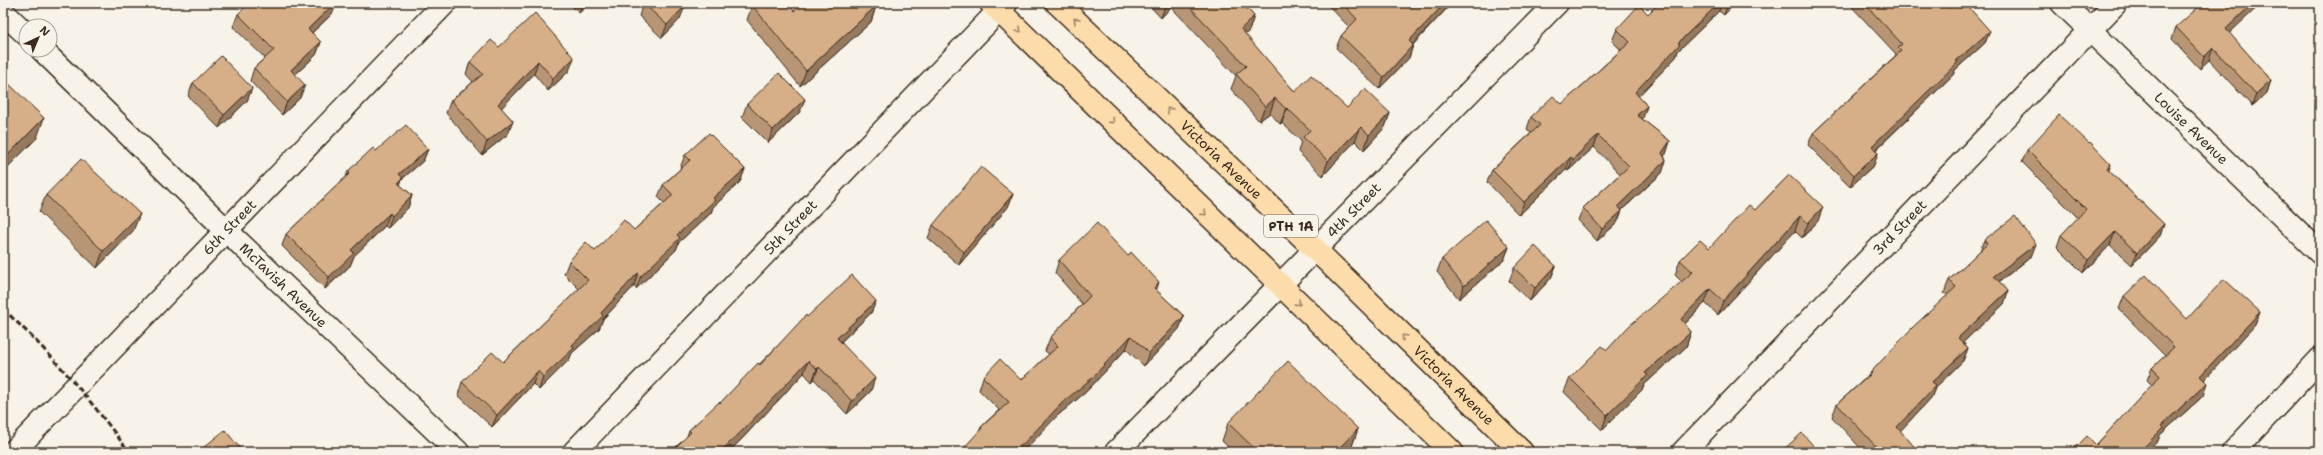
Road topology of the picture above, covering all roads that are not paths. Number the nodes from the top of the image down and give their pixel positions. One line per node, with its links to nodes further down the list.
1 (445, 3): 11 (street, 6th Street)
2 (1057, 3): 12 (main road, Victoria Avenue / PTH 1A, one-way to 2)
3 (1557, 3): 12 (street, 4th Street)
4 (2062, 3): 9 (street, Louise Avenue)
5 (2116, 3): 9 (street, 3rd Street)
6 (999, 6): 14 (main road, one-way to 14); 18 (street, 5th Street)
7 (3, 12): 8 (street)
8 (18, 26)
9 (2090, 30): 13 (street, Louise Avenue); 22 (street, 3rd Street)
10 (50, 58): 11 (street, McTavish Avenue)
11 (227, 231): 16 (street, 6th Street); 17 (street, McTavish Avenue)
12 (1316, 250): 14 (street, 4th Street); 21 (main road, Victoria Avenue / PTH 1A, one-way to 12)
13 (2320, 253)
14 (1279, 285): 19 (street, 4th Street); 20 (main road, one-way to 20)
15 (2320, 359): 23 (street)
16 (13, 452)
17 (458, 452)
18 (574, 452)
19 (1116, 452)
20 (1452, 452)
21 (1522, 452)
22 (1683, 452)
23 (2233, 452)

